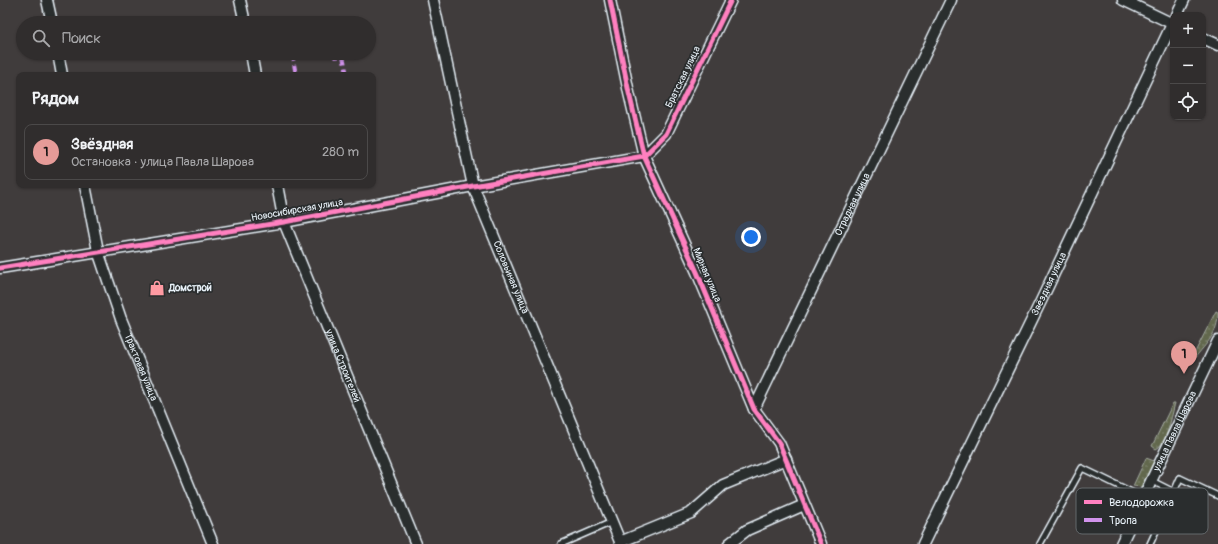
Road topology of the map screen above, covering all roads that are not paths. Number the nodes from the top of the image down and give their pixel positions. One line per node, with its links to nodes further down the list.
1 (47, 0): 10 (street)
2 (240, 0): 11 (street)
3 (433, 0): 21 (street, Соловьиная улица)
4 (610, 0): 20 (street, Мирная улица)
5 (731, 0): 20 (street, Братская улица)
6 (951, 0): 28 (street, Отрадная улица)
7 (1123, 0): 12 (street)
8 (1184, 0): 9 (street, Звёздная улица)
9 (1178, 12)
10 (50, 16)
11 (243, 16)
12 (1170, 19)
13 (1170, 29): 48 (street, Звёздная улица)
14 (1206, 39): 15 (street)
15 (1218, 45)
16 (59, 60): 18 (street)
17 (252, 60): 19 (street)
18 (61, 72)
19 (254, 72)
20 (644, 156): 21 (street, Новосибирская улица); 28 (street, Мирная улица)
21 (473, 186): 24 (street, Новосибирская улица); 39 (street, Соловьиная улица)
22 (86, 188): 25 (street, Трактовая улица)
23 (278, 188): 24 (street, улица Строителей)
24 (284, 222): 25 (street, Новосибирская улица); 44 (street, улица Строителей)
25 (98, 251): 26 (street, Новосибирская улица); 43 (street, Трактовая улица)
26 (0, 268)
27 (1218, 341): 30 (street, улица Павла Шарова)
28 (754, 409): 29 (street, Мирная улица)
29 (786, 459): 38 (street, Мирная улица); 42 (street)
30 (1152, 481): 32 (street, улица Павла Шарова); 33 (lane)
31 (1123, 488): 49 (lane)
32 (1149, 488)
33 (1166, 488)
34 (1176, 488): 35 (lane)
35 (1201, 488)
36 (1208, 491): 37 (lane)
37 (1218, 496)
38 (804, 505): 46 (street); 47 (street, Мирная улица)
39 (612, 522): 42 (street, Соловьиная улица); 45 (lane)
40 (1126, 534): 50 (street, улица Павла Шарова)
41 (1155, 534): 51 (lane)
42 (620, 543)
43 (214, 544)
44 (416, 544)
45 (561, 544)
46 (729, 544)
47 (821, 544)
48 (923, 544)
49 (1040, 544)
50 (1121, 544)
51 (1150, 544)

